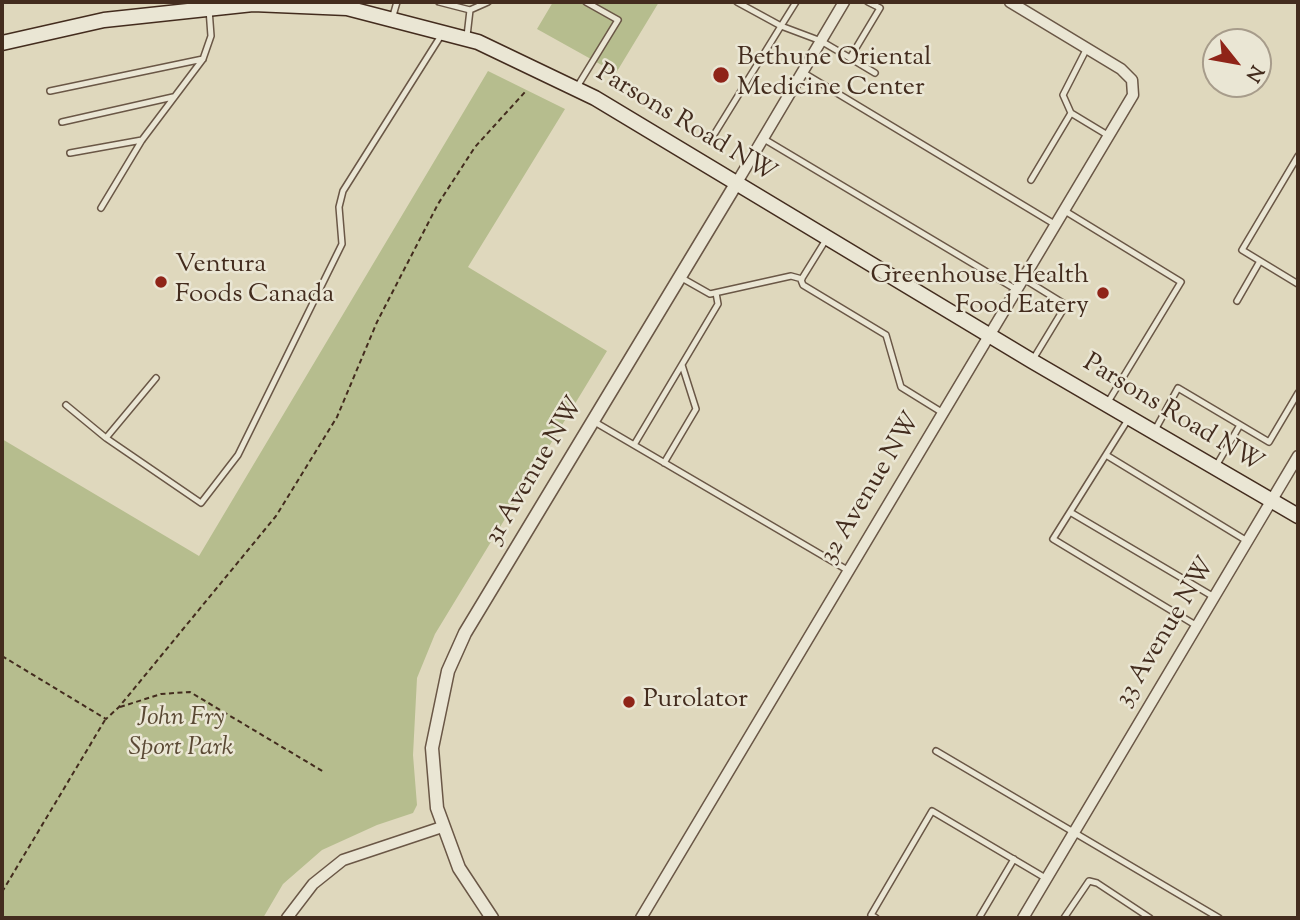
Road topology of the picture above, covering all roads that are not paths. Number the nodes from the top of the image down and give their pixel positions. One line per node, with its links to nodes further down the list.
1 (397, 2): 16 (lane)
2 (439, 2): 15 (lane)
3 (488, 2): 15 (lane)
4 (586, 2): 27 (lane)
5 (737, 2): 17 (lane)
6 (796, 2): 17 (lane)
7 (844, 2): 20 (street, 31 Avenue NW)
8 (868, 2): 14 (lane)
9 (884, 2): 14 (lane)
10 (1010, 2): 22 (street)
11 (253, 3): 12 (main road, Parsons Road NW); 13 (main road, Parsons Road NW)
12 (347, 5): 16 (main road, Parsons Road NW)
13 (208, 6): 21 (main road, Parsons Road NW); 24 (lane)
14 (880, 8): 23 (lane)
15 (470, 10): 19 (lane)
16 (392, 19): 18 (main road, Parsons Road NW)
17 (781, 26): 20 (lane); 32 (lane)
18 (443, 32): 19 (main road, Parsons Road NW); 64 (lane)
19 (466, 38): 27 (main road, Parsons Road NW)
20 (821, 41): 23 (lane); 25 (street, 31 Avenue NW)
21 (2, 43)
22 (1087, 48): 30 (lane); 33 (street, 32 Avenue NW)
23 (850, 58): 26 (lane)
24 (203, 59): 28 (lane); 29 (lane)
25 (802, 72): 34 (street, 31 Avenue NW); 42 (lane)
26 (875, 74)
27 (577, 88): 39 (main road, Parsons Road NW)
28 (50, 91)
29 (173, 97): 31 (lane); 35 (lane)
30 (1071, 113): 33 (lane); 38 (lane)
31 (62, 122)
32 (715, 133)
33 (1109, 136): 41 (street, 32 Avenue NW)
34 (763, 138): 39 (street, 31 Avenue NW); 49 (lane)
35 (142, 140): 36 (lane); 40 (lane)
36 (70, 153)
37 (1298, 156): 44 (lane)
38 (1031, 180)
39 (736, 184): 43 (main road, Parsons Road NW); 45 (street, 31 Avenue NW)
40 (101, 208)
41 (1064, 211): 42 (street, 32 Avenue NW); 58 (lane)
42 (1056, 225): 47 (street, 32 Avenue NW)
43 (827, 238): 46 (lane); 52 (main road, Parsons Road NW)
44 (1260, 261): 48 (lane); 51 (lane)
45 (680, 278): 50 (lane); 61 (street, 31 Avenue NW)
46 (802, 279): 50 (lane); 59 (lane)
47 (1024, 279): 49 (street, 32 Avenue NW); 53 (lane)
48 (1298, 284)
49 (1017, 290): 52 (street, 32 Avenue NW)
50 (716, 293): 54 (lane)
51 (1237, 300)
52 (990, 335): 53 (main road, Parsons Road NW); 59 (street, 32 Avenue NW)
53 (1032, 361): 58 (main road, Parsons Road NW)
54 (682, 365): 65 (lane); 68 (lane)
55 (156, 378): 64 (lane)
56 (1298, 393): 62 (lane)
57 (66, 405): 64 (lane)
58 (1107, 405): 60 (main road, Parsons Road NW)
59 (943, 413): 75 (street, 32 Avenue NW)
60 (1129, 418): 63 (main road, Parsons Road NW); 66 (lane)
61 (593, 421): 65 (lane); 79 (street, 31 Avenue NW)
62 (1240, 425): 63 (lane); 69 (lane)
63 (1153, 432): 69 (main road, Parsons Road NW)
64 (106, 438)
65 (634, 445): 68 (lane)
66 (1106, 455): 71 (lane); 74 (lane)
67 (1298, 456): 70 (street, 33 Avenue NW)
68 (664, 463): 75 (lane)
69 (1214, 468): 70 (main road, Parsons Road NW)
70 (1275, 505): 72 (main road, Parsons Road NW); 73 (main road, Parsons Road NW); 74 (street, 33 Avenue NW)
71 (1070, 512): 76 (lane); 77 (lane)
72 (1298, 516)
73 (1298, 524)
74 (1247, 541): 76 (street, 33 Avenue NW)
75 (849, 571): 85 (street, 32 Avenue NW)
76 (1214, 597): 77 (street, 33 Avenue NW)
77 (1197, 626): 80 (street, 33 Avenue NW)
78 (936, 751): 80 (lane)
79 (442, 827): 83 (street); 84 (street, 31 Avenue NW)
80 (1074, 833): 82 (street, 33 Avenue NW); 91 (lane)
81 (1014, 859): 82 (lane); 86 (lane); 87 (lane)
82 (1047, 879): 88 (street, 33 Avenue NW)
83 (287, 918)
84 (492, 918)
85 (641, 918)
86 (876, 918)
87 (979, 918)
88 (1023, 918)
89 (1064, 918): 90 (lane)
90 (1150, 918)
91 (1219, 918)

